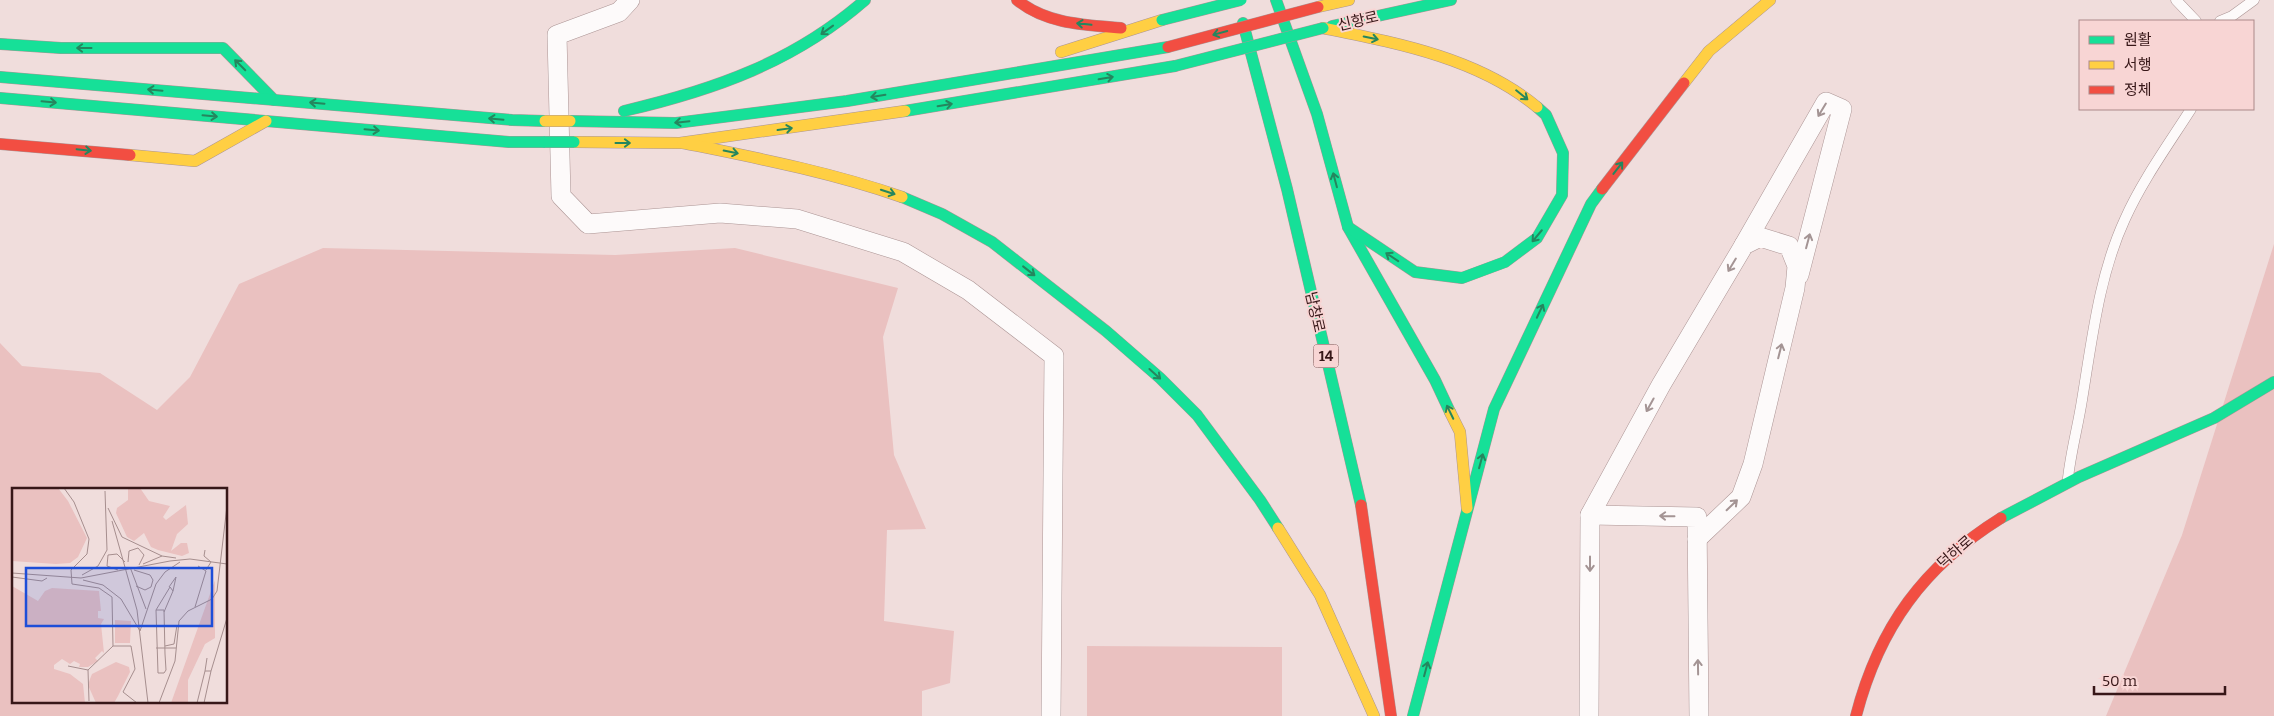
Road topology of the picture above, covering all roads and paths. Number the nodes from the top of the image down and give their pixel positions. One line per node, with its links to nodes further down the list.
1 (630, 0): 34 (street)
2 (865, 0): 22 (main road, one-way to 22)
3 (1017, 0): 14 (main road, one-way to 3)
4 (1239, 0): 14 (main road, bridge); 36 (main road, 남창로 / 14)
5 (1276, 0): 25 (main road, one-way to 5)
6 (1349, 0): 17 (main road, 신항로, one-way to 17, bridge)
7 (1451, 0): 13 (main road, 신항로)
8 (1770, 0): 30 (main road, one-way to 8)
9 (2176, 0): 11 (lane)
10 (2254, 0): 12 (lane)
11 (2195, 20)
12 (2222, 20)
13 (1324, 28): 23 (main road, 신항로, one-way to 13, bridge); 25 (main road, one-way to 25)
14 (1132, 29): 17 (main road)
15 (0, 44): 19 (main road, one-way to 15)
16 (0, 76): 19 (main road, one-way to 16)
17 (972, 81): 22 (main road, one-way to 22)
18 (0, 98): 21 (main road, one-way to 21)
19 (274, 100): 22 (main road, one-way to 19, bridge)
20 (2190, 110): 29 (lane)
21 (266, 121): 23 (main road, one-way to 23, bridge); 24 (main road, one-way to 21)
22 (571, 121)
23 (683, 143): 35 (main road, one-way to 35)
24 (0, 144)
25 (1348, 227): 30 (main road, one-way to 25)
26 (1744, 245): 27 (street); 27 (street, one-way to 26); 31 (street, one-way to 31)
27 (1795, 288): 32 (street, one-way to 27)
28 (2274, 382): 29 (main road, 덕하로)
29 (2067, 484): 33 (main road, 덕하로)
30 (1468, 511): 37 (main road, one-way to 30)
31 (1590, 515): 32 (street, one-way to 31); 38 (street, one-way to 38)
32 (1697, 538): 39 (street, one-way to 32)
33 (1861, 693): 40 (street); 41 (main road, 덕하로)
34 (1051, 716)
35 (1374, 716)
36 (1391, 716)
37 (1413, 716)
38 (1589, 716)
39 (1699, 716)
40 (1841, 716)
41 (1856, 716)

